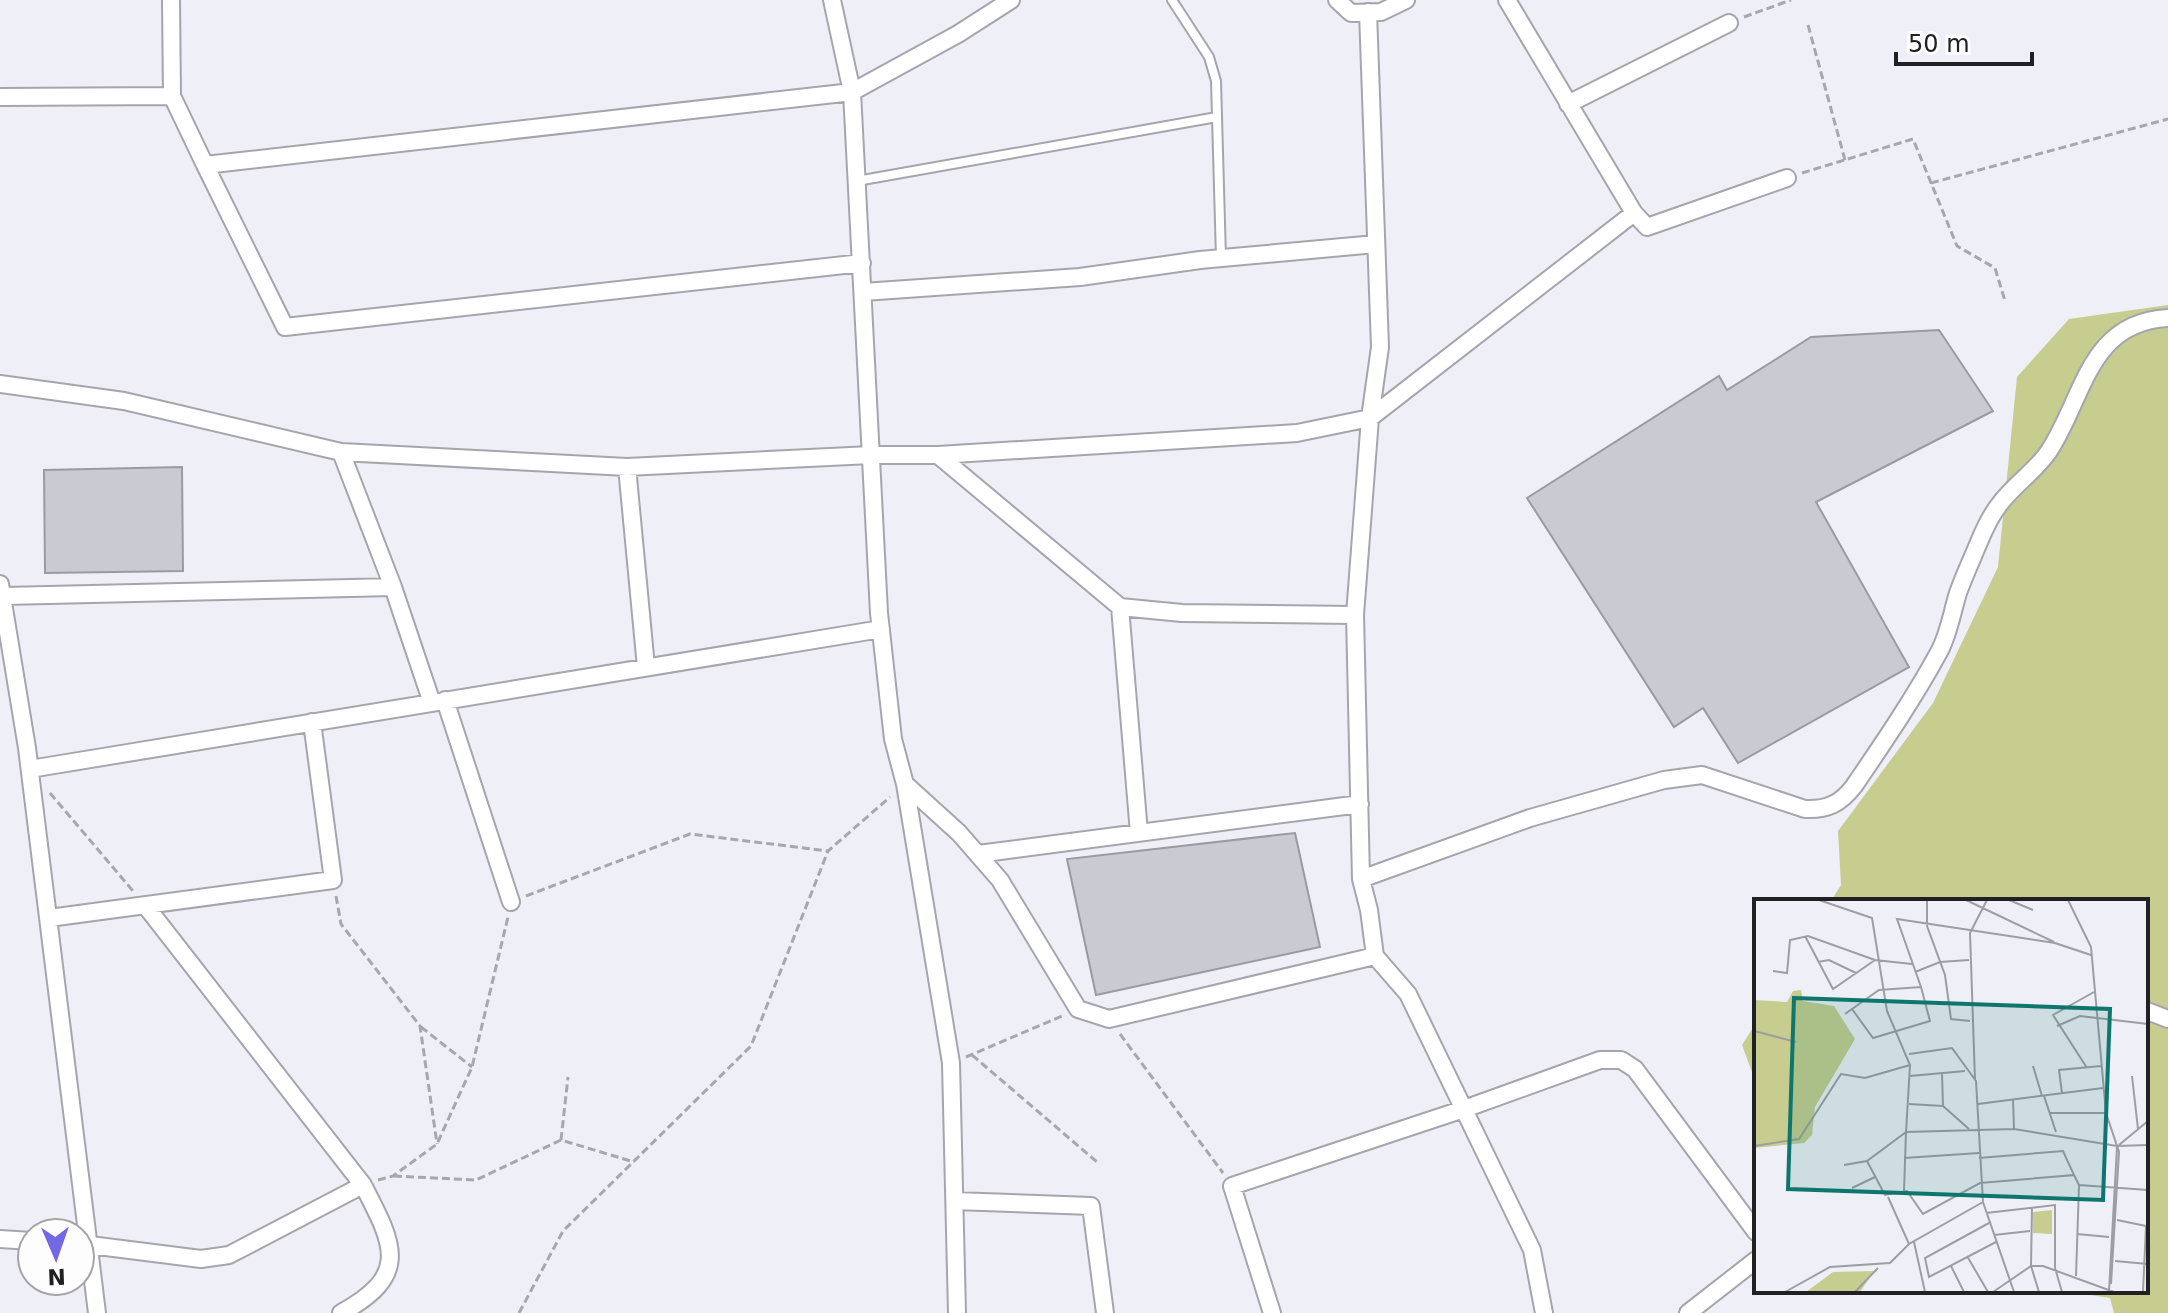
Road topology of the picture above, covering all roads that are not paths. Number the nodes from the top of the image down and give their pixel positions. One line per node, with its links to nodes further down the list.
1 (171, 0): 11 (street)
2 (832, 0): 10 (street)
3 (1011, 0): 10 (street)
4 (1172, 0): 14 (lane)
5 (1337, 0): 8 (street)
6 (1406, 0): 8 (street)
7 (1507, 0): 13 (street)
8 (1368, 12): 19 (street)
9 (1729, 23): 13 (street)
10 (852, 92): 15 (street); 17 (street)
11 (172, 96): 12 (street); 15 (street)
12 (0, 97)
13 (1568, 104): 18 (street)
14 (1217, 117): 17 (lane); 20 (lane)
15 (205, 165): 21 (street)
16 (1787, 178): 18 (street)
17 (857, 181): 21 (street)
18 (1634, 213): 25 (street)
19 (1376, 244): 20 (street); 25 (street)
20 (1221, 258): 22 (street)
21 (862, 263): 22 (street)
22 (863, 292): 27 (street)
23 (2168, 318): 43 (street)
24 (0, 384): 26 (street)
25 (1370, 418): 28 (street); 33 (street)
26 (341, 452): 29 (street); 30 (street)
27 (871, 455): 28 (street); 29 (street); 34 (street)
28 (938, 455): 32 (street)
29 (627, 467): 35 (street)
30 (393, 587): 31 (street); 36 (street)
31 (2, 590): 38 (street)
32 (1120, 607): 33 (street); 41 (street)
33 (1355, 615): 40 (street)
34 (881, 629): 35 (street); 39 (street)
35 (646, 667): 36 (street)
36 (438, 702): 37 (street); 44 (street)
37 (312, 722): 38 (street); 45 (street)
38 (30, 769): 46 (street)
39 (905, 784): 42 (street); 52 (street)
40 (1360, 804): 41 (street); 43 (street)
41 (1139, 833): 42 (street)
42 (978, 854): 47 (street)
43 (1361, 879): 47 (street)
44 (511, 902)
45 (145, 905): 46 (street); 51 (street)
46 (49, 918): 53 (street)
47 (1375, 956): 50 (street)
48 (2148, 1011): 49 (street)
49 (2168, 1019)
50 (1464, 1109): 54 (street); 60 (street); 61 (street)
51 (363, 1185): 55 (street); 57 (street)
52 (955, 1201): 58 (street); 59 (street)
53 (82, 1217)
54 (1754, 1229)
55 (96, 1245)
56 (1754, 1262): 62 (street)
57 (341, 1313)
58 (957, 1313)
59 (1105, 1313)
60 (1272, 1313)
61 (1544, 1313)
62 (1688, 1313)

